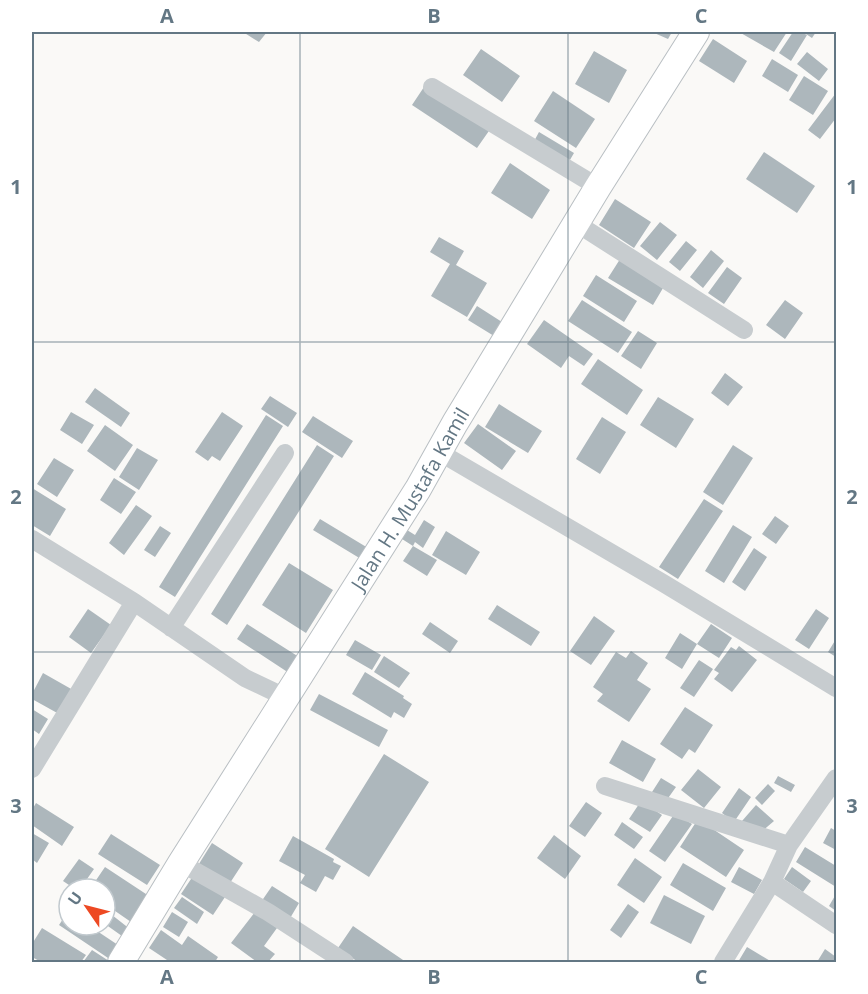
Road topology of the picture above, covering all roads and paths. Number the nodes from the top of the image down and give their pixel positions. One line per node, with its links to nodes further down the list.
1 (696, 32): 3 (street, Jalan H. Mustafa Kamil)
2 (432, 87): 3 (street)
3 (598, 187): 4 (street, Jalan H. Mustafa Kamil)
4 (576, 224): 5 (street); 6 (street, Jalan H. Mustafa Kamil)
5 (744, 330)
6 (439, 452): 11 (street); 12 (street, Jalan H. Mustafa Kamil)
7 (285, 453): 10 (street)
8 (32, 539): 9 (street)
9 (134, 602): 10 (street); 13 (street)
10 (171, 628): 12 (street)
11 (837, 688)
12 (287, 698): 17 (street, Jalan H. Mustafa Kamil)
13 (32, 769)
14 (837, 778): 16 (street)
15 (605, 786): 16 (street)
16 (789, 845): 18 (street)
17 (182, 863): 20 (street, Jalan H. Mustafa Kamil); 21 (street)
18 (772, 882): 19 (street); 22 (street)
19 (837, 925)
20 (121, 963)
21 (345, 963)
22 (723, 963)

